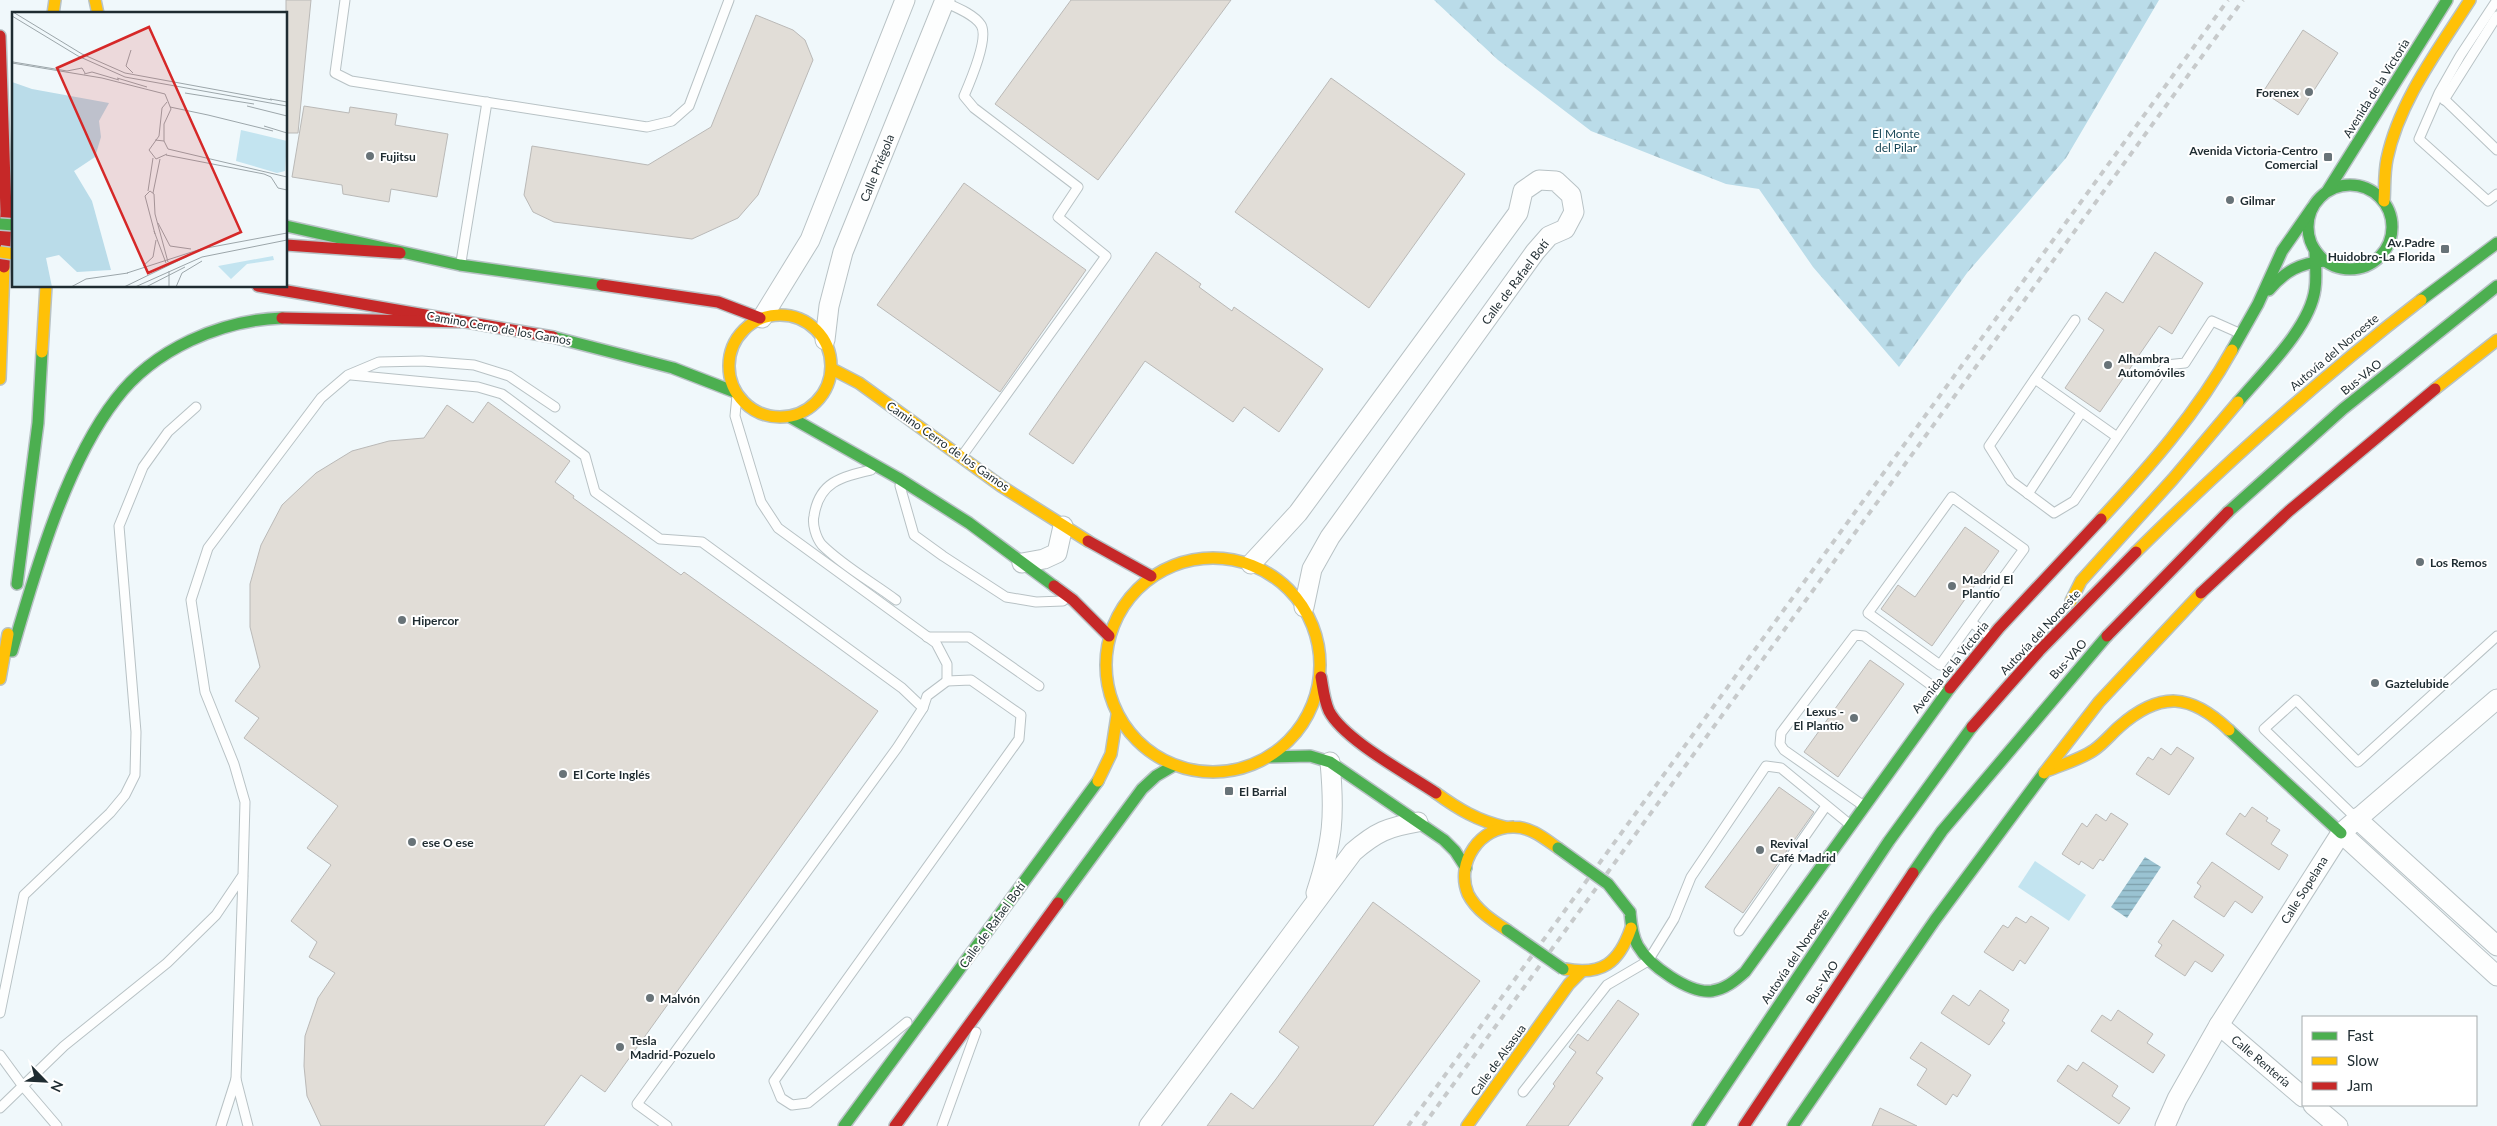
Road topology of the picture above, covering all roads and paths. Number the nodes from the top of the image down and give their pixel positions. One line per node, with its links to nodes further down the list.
1 (345, 0): 13 (lane)
2 (729, 0): 13 (lane)
3 (905, 0): 29 (street)
4 (2447, 0): 11 (main road, Avenida de la Victoria)
5 (2458, 0): 11 (lane)
6 (2470, 0): 17 (main road)
7 (2496, 0): 12 (lane)
8 (945, 1): 33 (street, Calle Priégola); 45 (lane)
9 (2497, 16): 12 (lane)
10 (0, 36): 37 (main road)
11 (2415, 51): 15 (main road, Avenida de la Victoria)
12 (2442, 97): 14 (lane); 16 (lane)
13 (487, 102): 24 (lane)
14 (2497, 150)
15 (2328, 190): 17 (main road); 18 (main road)
16 (2497, 194)
17 (2384, 201): 23 (main road)
18 (2312, 208): 23 (main road); 28 (main road, Avenida de la Victoria)
19 (288, 226): 22 (main road)
20 (2497, 243): 57 (main road, Autovía del Noroeste)
21 (288, 245): 22 (main road)
22 (400, 252): 24 (main road)
23 (2318, 258): 28 (main road, Avenida de la Victoria); 57 (main road)
24 (460, 265): 29 (main road)
25 (2497, 286): 119 (main road, Bus-VAO)
26 (46, 288): 62 (main road)
27 (269, 288): 31 (main road, Camino Cerro de los Gamos)
28 (2258, 304): 32 (main road, Avenida de la Victoria)
29 (761, 318): 33 (main road); 39 (main road)
30 (2075, 320): 38 (lane)
31 (464, 322): 39 (main road, Camino Cerro de los Gamos); 62 (main road)
32 (2241, 335): 44 (lane); 61 (main road, Avenida de la Victoria)
33 (825, 340): 35 (main road)
34 (2497, 340): 74 (main road)
35 (832, 369): 43 (main road); 45 (main road, Camino Cerro de los Gamos)
36 (348, 375): 41 (lane); 69 (lane); 86 (lane)
37 (0, 379)
38 (2035, 379): 42 (lane); 48 (lane)
39 (736, 393): 43 (main road); 60 (lane)
40 (196, 407): 100 (lane)
41 (555, 407)
42 (2081, 413): 44 (lane); 48 (lane)
43 (790, 417): 46 (main road)
44 (2117, 437): 48 (lane)
45 (962, 456): 49 (main road, Camino Cerro de los Gamos)
46 (881, 468): 47 (main road); 53 (lane)
47 (898, 478): 50 (main road); 54 (lane)
48 (2028, 494)
49 (1063, 526): 50 (street); 52 (main road, Camino Cerro de los Gamos)
50 (1022, 563): 54 (main road)
51 (1251, 564): 52 (main road); 55 (main road); 55 (street, Calle de Rafael Botí)
52 (1151, 576): 58 (main road)
53 (896, 600)
54 (1073, 600): 58 (main road)
55 (1304, 607): 63 (main road)
56 (1971, 622): 56 (lane); 61 (lane)
57 (2059, 628): 118 (main road, Autovía del Noroeste)
58 (1109, 636): 70 (main road)
59 (2497, 636): 78 (lane)
60 (927, 637): 65 (lane); 66 (lane)
61 (1991, 638): 67 (main road, Avenida de la Victoria)
62 (5, 651): 64 (main road)
63 (1321, 671): 71 (main road); 82 (main road)
64 (0, 679)
65 (947, 681): 69 (lane); 98 (lane)
66 (1039, 686)
67 (1944, 694): 75 (main road, Avenida de la Victoria); 75 (lane)
68 (2497, 699): 78 (street, Calle Sopelana)
69 (923, 708): 112 (lane)
70 (1117, 715): 73 (main road); 79 (main road, Calle de Rafael Botí)
71 (1269, 757): 72 (main road); 73 (main road)
72 (1330, 762): 80 (main road); 87 (street)
73 (1174, 766): 94 (main road)
74 (2045, 772): 84 (main road); 120 (main road)
75 (1863, 805): 81 (main road, Avenida de la Victoria)
76 (1826, 806): 81 (lane); 89 (lane); 91 (lane)
77 (1084, 818): 79 (main road)
78 (2356, 818): 84 (street, Calle Sopelana); 90 (street)
79 (1070, 819): 98 (main road, Calle de Rafael Botí)
80 (1418, 822): 85 (main road); 87 (street)
81 (1849, 824): 91 (main road, Avenida de la Victoria)
82 (1505, 828): 85 (main road); 88 (main road, bridge)
83 (1095, 833): 94 (main road)
84 (2341, 833): 96 (street); 101 (street, Calle Sopelana)
85 (1466, 868): 93 (main road, bridge)
86 (243, 875): 103 (lane); 104 (lane)
87 (1311, 908): 116 (street)
88 (1631, 928): 91 (main road); 92 (main road)
89 (1739, 931)
90 (2497, 946)
91 (1648, 961): 92 (main road); 105 (lane)
92 (1609, 964): 95 (main road)
93 (1562, 968): 95 (main road); 99 (main road, Calle de Alsasua)
94 (1006, 972): 97 (main road)
95 (1581, 972): 99 (main road, Calle de Alsasua)
96 (2497, 976)
97 (991, 991): 114 (main road); 115 (lane)
98 (940, 996): 113 (main road, Calle de Rafael Botí)
99 (1551, 1010): 117 (main road, Calle de Alsasua)
100 (0, 1012)
101 (2219, 1025): 106 (street, Calle Rentería); 121 (street, Calle Sopelana)
102 (0, 1055): 104 (lane)
103 (236, 1079): 110 (lane); 111 (lane)
104 (22, 1086): 108 (lane); 109 (lane)
105 (1523, 1092)
106 (2302, 1096)
107 (2314, 1106): 122 (street)
108 (0, 1108)
109 (57, 1126)
110 (221, 1126)
111 (248, 1126)
112 (668, 1126)
113 (844, 1126)
114 (895, 1126)
115 (942, 1126)
116 (1149, 1126)
117 (1467, 1126)
118 (1698, 1126)
119 (1744, 1126)
120 (1793, 1126)
121 (2165, 1126)
122 (2338, 1126)

